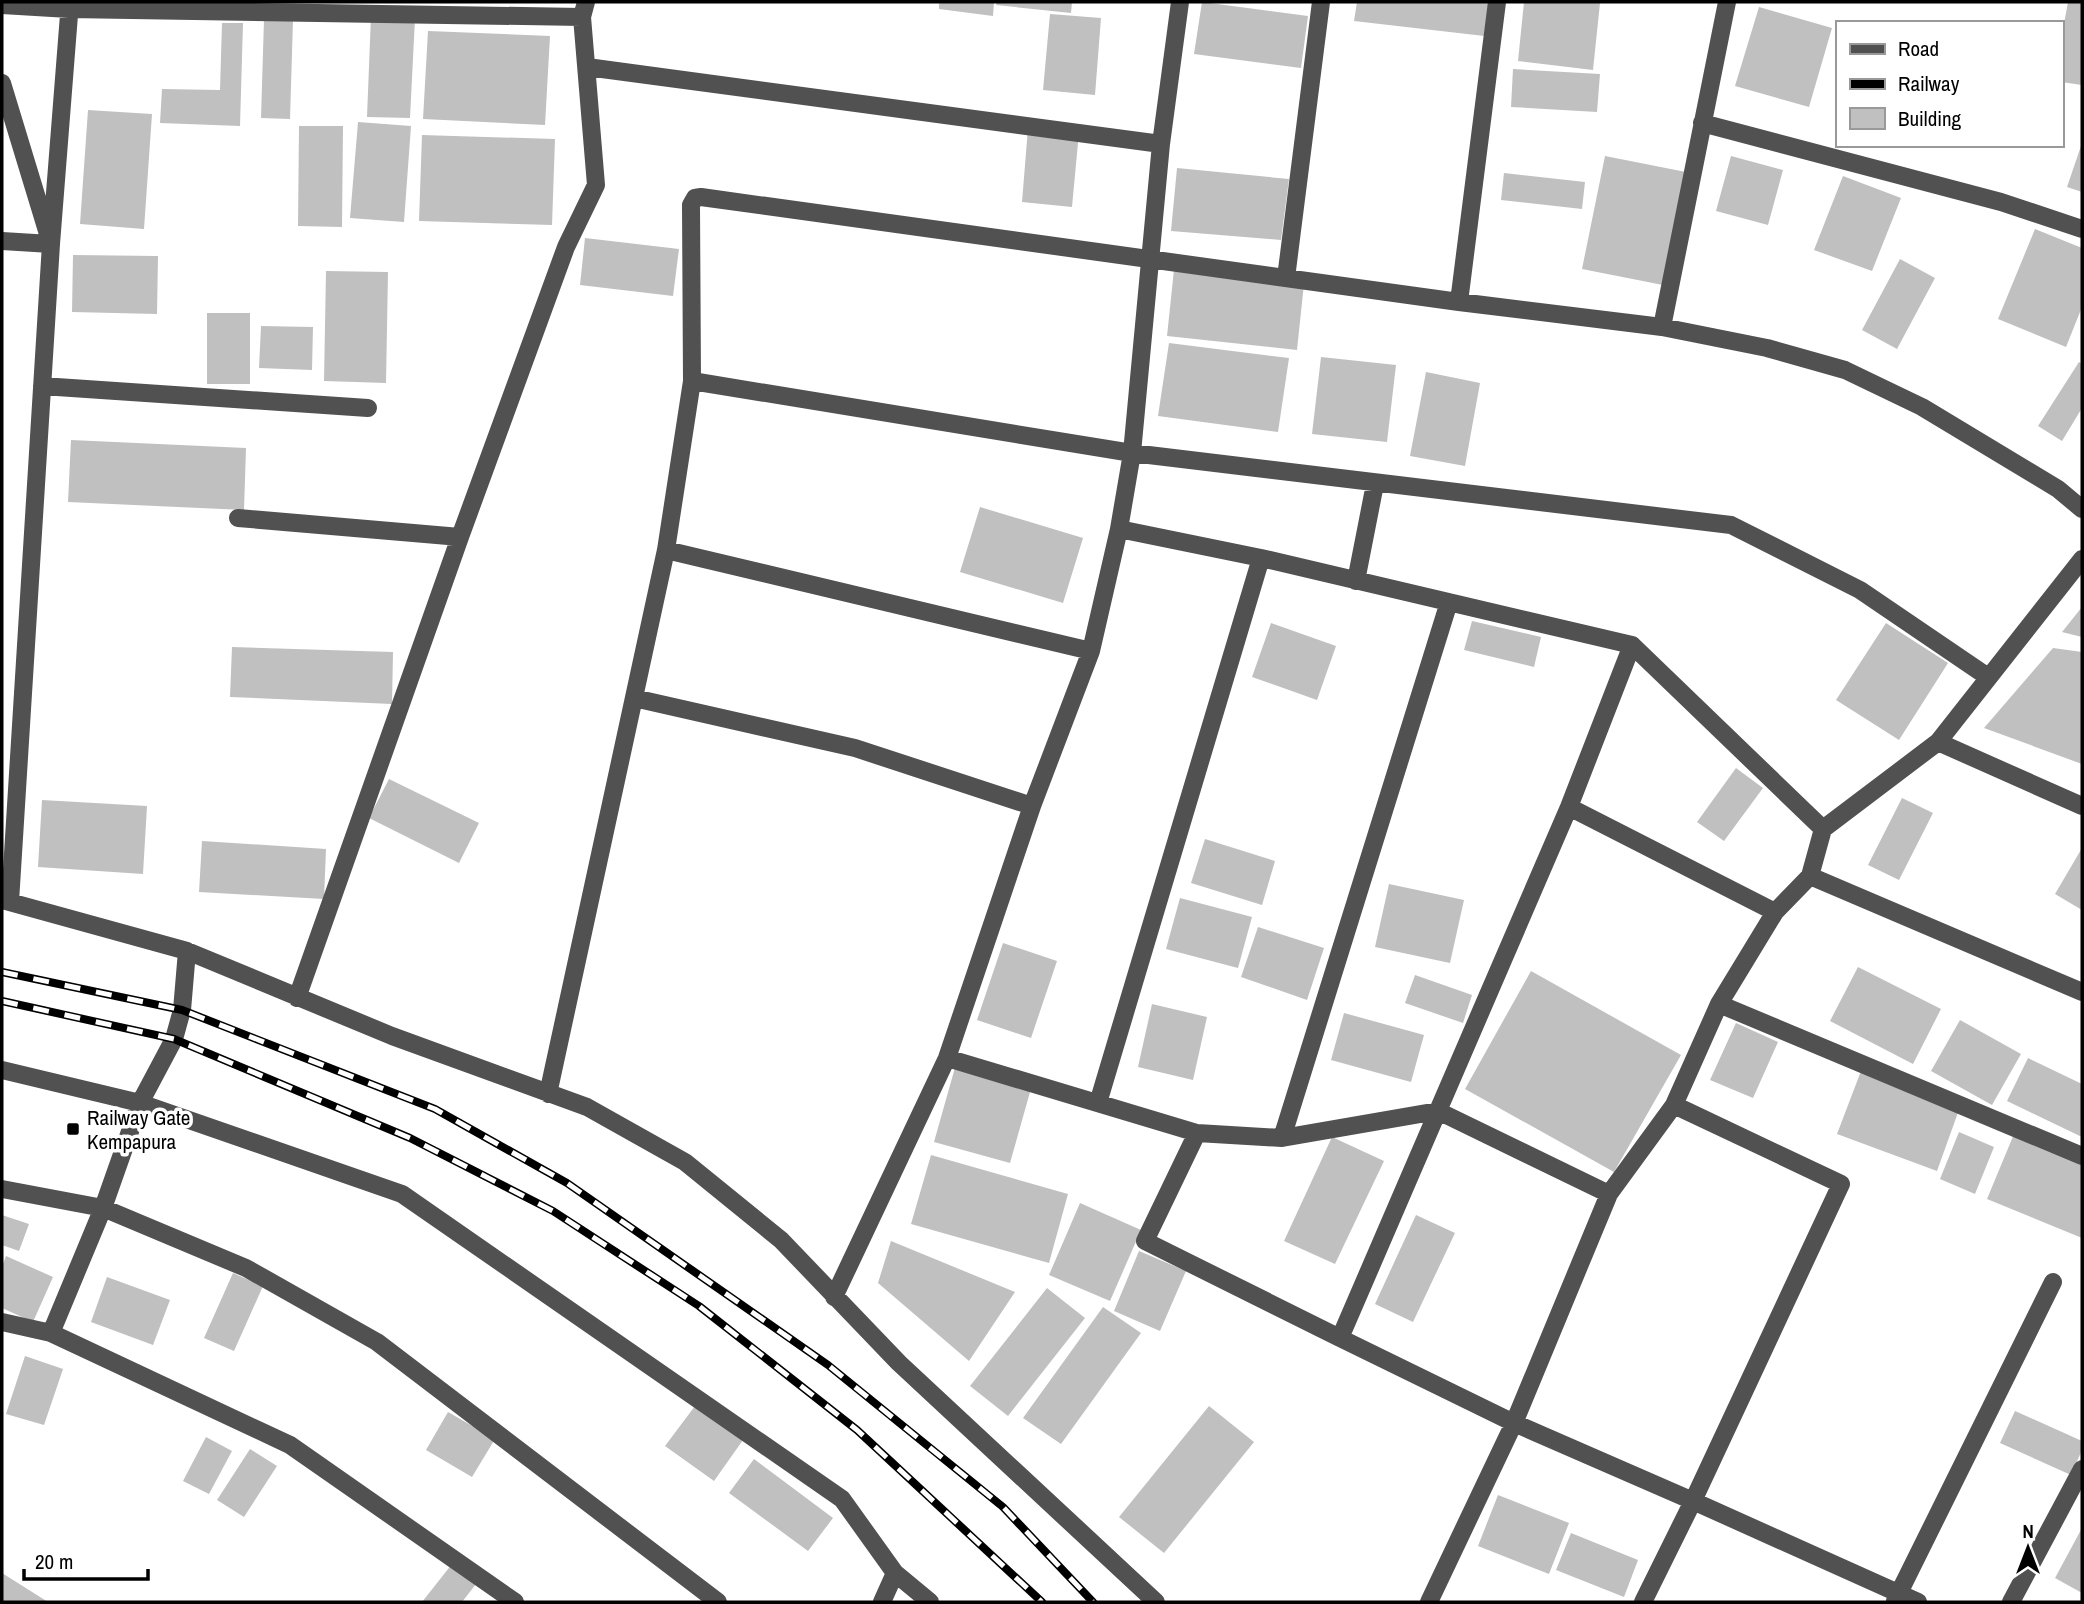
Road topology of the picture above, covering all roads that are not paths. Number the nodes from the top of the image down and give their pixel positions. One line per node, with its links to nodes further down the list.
1 (1180, 2): 11 (street)
2 (1321, 2): 16 (street)
3 (1497, 2): 17 (street)
4 (1727, 2): 10 (street)
5 (2, 5): 6 (street)
6 (70, 5): 7 (street); 14 (street)
7 (584, 9): 8 (street)
8 (587, 68): 11 (street); 27 (street)
9 (2, 83): 14 (street)
10 (1702, 124): 12 (street); 18 (street)
11 (1161, 144): 15 (street)
12 (2082, 229)
13 (2, 241): 14 (street)
14 (51, 244): 20 (street)
15 (1152, 260): 16 (street); 19 (street); 22 (street)
16 (1286, 278): 17 (street)
17 (1460, 302): 18 (street)
18 (1662, 327): 24 (street)
19 (692, 381): 22 (street); 28 (street)
20 (42, 386): 21 (street); 43 (street)
21 (368, 408)
22 (1132, 453): 23 (street); 26 (street)
23 (1375, 484): 31 (street); 35 (street)
24 (2082, 509)
25 (238, 518): 27 (street)
26 (1119, 529): 29 (street); 34 (street)
27 (460, 537): 47 (street)
28 (666, 550): 34 (street); 36 (street)
29 (1261, 558): 31 (street); 53 (street)
30 (2082, 559): 35 (street)
31 (1356, 580): 32 (street)
32 (1449, 602): 33 (street); 57 (street)
33 (1632, 645): 40 (street); 41 (street)
34 (1091, 651): 38 (street)
35 (1988, 677): 37 (street)
36 (634, 698): 38 (street); 51 (street)
37 (1938, 742): 39 (street); 41 (street)
38 (1032, 806): 49 (street)
39 (2082, 806)
40 (1569, 807): 44 (street); 55 (street)
41 (1823, 829): 42 (street)
42 (1810, 876): 44 (street); 46 (street)
43 (6, 901): 45 (street)
44 (1775, 912): 48 (street)
45 (187, 951): 47 (street); 52 (street)
46 (2082, 992)
47 (297, 998): 51 (street)
48 (1719, 1004): 54 (street); 58 (street)
49 (947, 1058): 53 (street); 63 (street)
50 (2, 1070): 52 (street)
51 (548, 1094): 63 (street)
52 (140, 1103): 61 (street); 70 (street)
53 (1098, 1103): 56 (street)
54 (1674, 1105): 60 (street); 69 (street)
55 (1438, 1111): 57 (street); 60 (street); 66 (street)
56 (1197, 1133): 57 (street); 66 (street)
57 (1282, 1139)
58 (2082, 1156)
59 (2, 1189): 61 (street)
60 (1609, 1195): 67 (street)
61 (103, 1208): 65 (street); 73 (street)
62 (2053, 1282): 71 (street)
63 (834, 1297): 76 (street)
64 (2, 1322): 65 (street)
65 (51, 1333): 72 (street)
66 (1340, 1338): 67 (street)
67 (1514, 1423): 69 (street); 77 (street)
68 (2082, 1469): 80 (street)
69 (1693, 1501): 71 (street); 78 (street)
70 (895, 1573): 74 (street); 75 (street)
71 (1897, 1597): 79 (street)
72 (515, 1602)
73 (718, 1602)
74 (882, 1602)
75 (930, 1602)
76 (1156, 1602)
77 (1429, 1602)
78 (1643, 1602)
79 (1918, 1602)
80 (2011, 1602)

